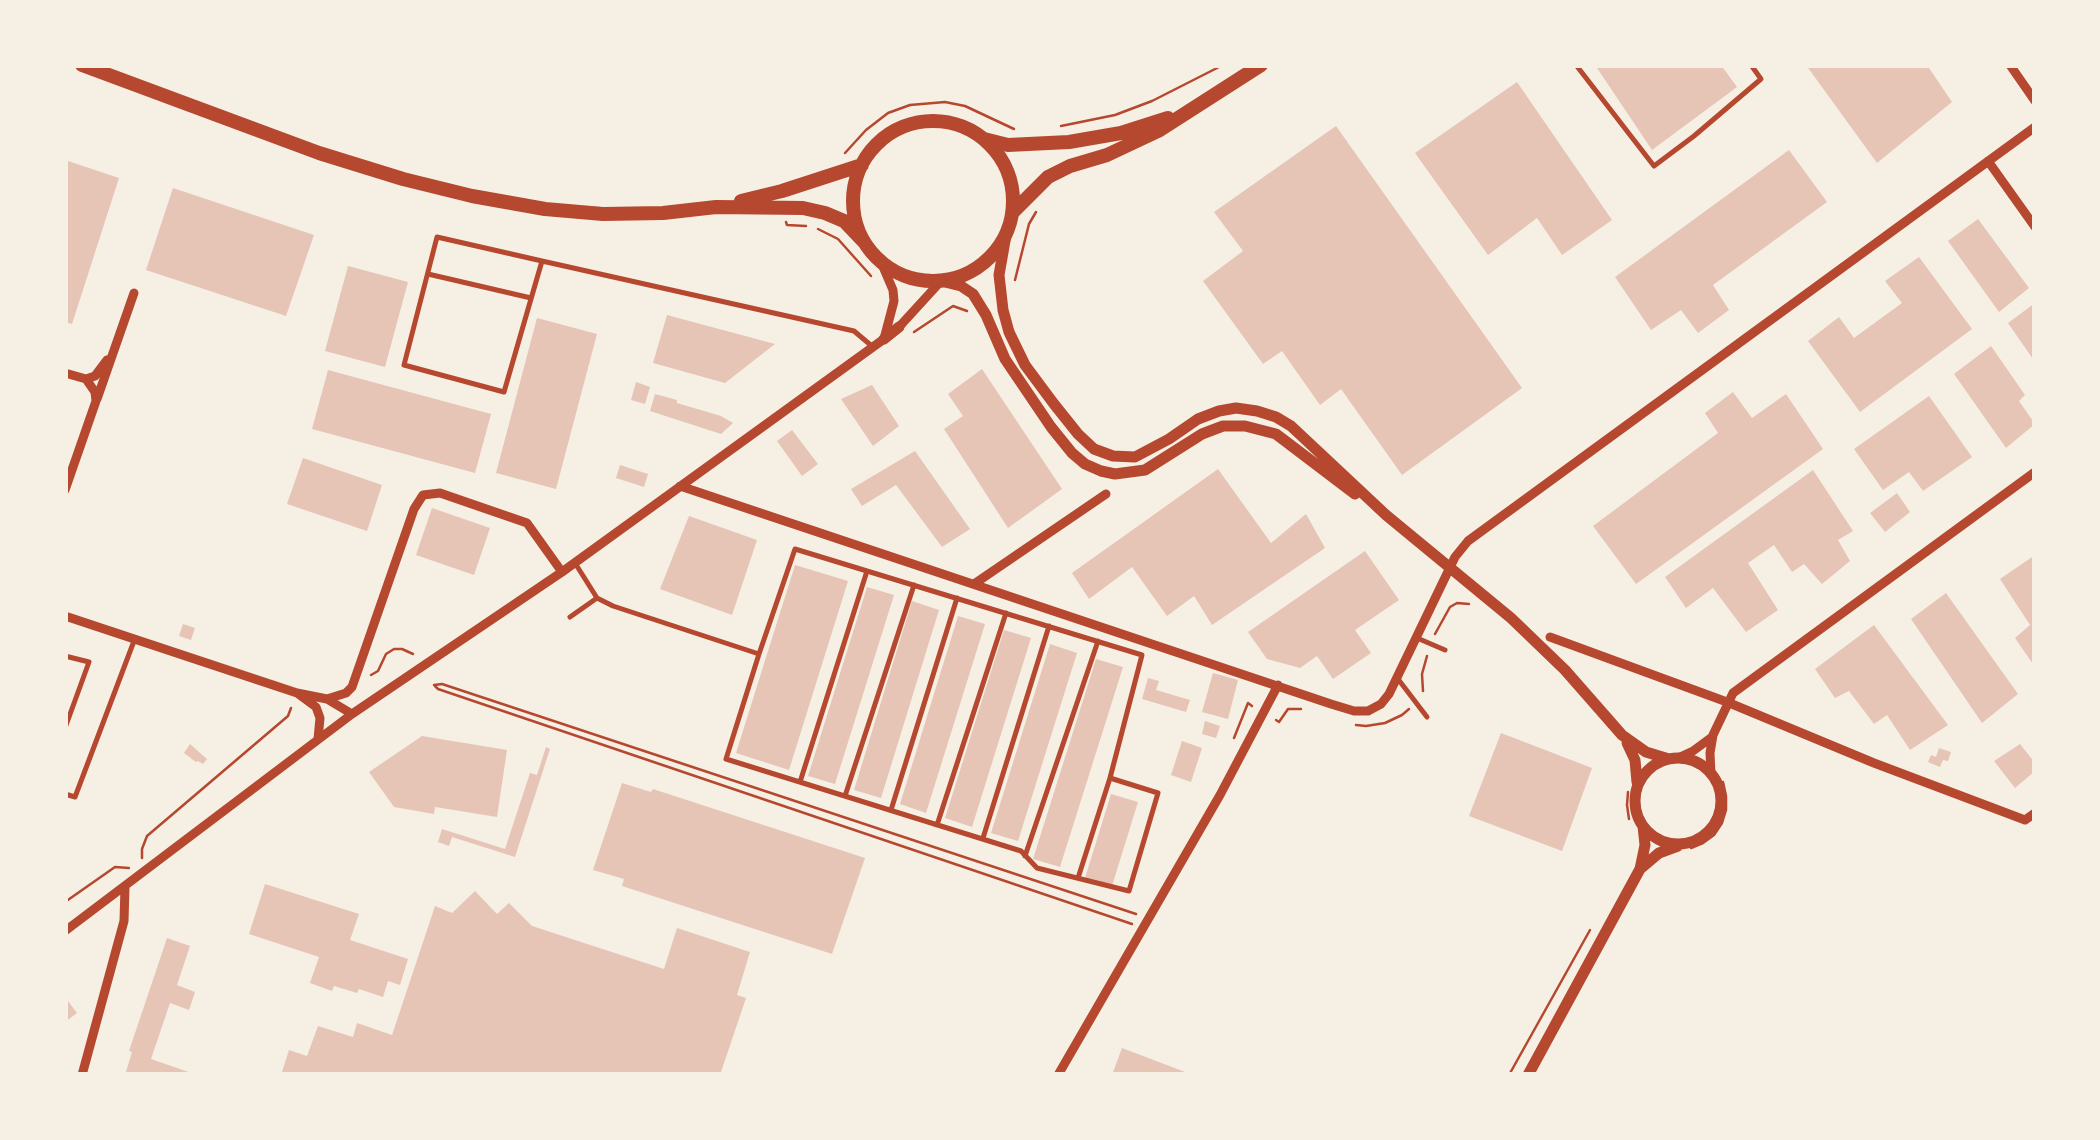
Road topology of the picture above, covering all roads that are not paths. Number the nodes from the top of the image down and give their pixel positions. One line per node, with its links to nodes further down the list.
1 (82, 65): 12 (main road)
2 (1260, 65): 7 (main road)
3 (1576, 65): 4 (lane)
4 (1752, 65)
5 (2010, 65): 6 (street)
6 (2035, 100)
7 (1188, 111): 9 (main road); 13 (main road)
8 (2035, 127): 10 (street)
9 (983, 139): 11 (main road); 13 (main road)
10 (1988, 161): 14 (street); 35 (street)
11 (862, 165): 12 (main road); 16 (main road)
12 (716, 208): 16 (main road)
13 (1012, 213): 15 (main road)
14 (2035, 227)
15 (1006, 235): 20 (main road); 33 (street)
16 (864, 242): 18 (main road)
17 (542, 261): 19 (lane); 22 (lane); 25 (lane)
18 (881, 262): 20 (main road); 25 (street)
19 (428, 274): 22 (lane); 22 (lane)
20 (941, 281): 23 (street); 33 (street)
21 (134, 292): 24 (street)
22 (531, 298)
23 (899, 326): 25 (street)
24 (118, 340): 27 (street); 28 (street)
25 (878, 342): 30 (street)
26 (65, 373): 27 (street)
27 (86, 379): 28 (street)
28 (96, 401): 31 (street)
29 (2035, 472): 57 (street)
30 (680, 486): 34 (street); 38 (street)
31 (65, 490)
32 (1106, 494): 38 (street)
33 (1386, 515): 35 (street)
34 (575, 562): 37 (street); 40 (lane)
35 (1450, 568): 48 (street); 61 (street)
36 (867, 571): 39 (lane); 51 (lane); 67 (lane)
37 (562, 572): 56 (street); 58 (street)
38 (974, 584): 54 (street)
39 (914, 586): 41 (lane); 70 (lane)
40 (597, 598): 44 (lane); 51 (lane)
41 (957, 598): 42 (lane); 71 (lane)
42 (1006, 614): 45 (lane); 74 (lane)
43 (65, 616): 47 (street)
44 (570, 617)
45 (1048, 626): 49 (lane); 76 (lane)
46 (1550, 637): 57 (street)
47 (135, 638): 55 (street); 69 (lane)
48 (1418, 638): 50 (lane); 53 (street)
49 (1098, 641): 66 (lane); 78 (lane)
50 (1445, 650)
51 (759, 654): 67 (lane)
52 (65, 656): 60 (lane)
53 (1398, 678): 54 (street); 59 (lane)
54 (1278, 686): 84 (street)
55 (295, 698): 56 (street); 63 (street)
56 (328, 699): 58 (street)
57 (1727, 702): 62 (street); 73 (street)
58 (352, 714): 63 (street)
59 (1427, 718)
60 (65, 728)
61 (1622, 735): 64 (street); 68 (street)
62 (1714, 735): 64 (street); 65 (street)
63 (318, 739): 81 (street)
64 (1673, 758): 65 (street); 68 (street)
65 (1716, 775): 77 (street)
66 (1110, 778): 80 (lane); 80 (lane)
67 (800, 782): 70 (lane)
68 (1633, 786): 75 (street)
69 (65, 794)
70 (845, 796): 71 (lane)
71 (891, 810): 74 (lane)
72 (2035, 813): 73 (street)
73 (2030, 822)
74 (937, 825): 76 (lane)
75 (1637, 825): 77 (street); 79 (street)
76 (983, 839): 78 (lane)
77 (1688, 846): 79 (street)
78 (1026, 856): 80 (lane)
79 (1640, 870): 85 (street)
80 (1078, 878)
81 (125, 886): 82 (street); 83 (street)
82 (65, 931)
83 (82, 1075)
84 (1058, 1075)
85 (1528, 1075)

